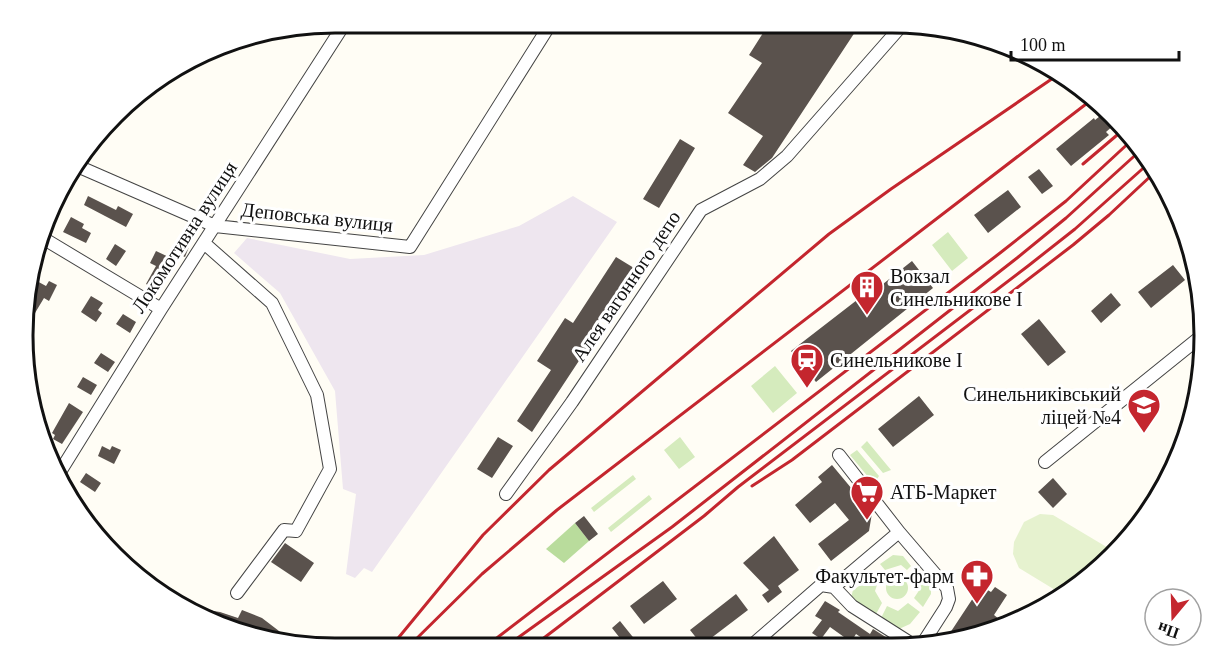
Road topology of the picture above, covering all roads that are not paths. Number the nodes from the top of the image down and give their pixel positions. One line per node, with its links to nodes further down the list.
1 (338, 33): 5 (street, Локомотивна вулиця)
2 (545, 33): 5 (street, Деповська вулиця)
3 (895, 33): 13 (street, Алея вагонного депо)
4 (83, 169): 5 (street, Деповська вулиця)
5 (215, 225): 7 (street, Локомотивна вулиця)
6 (48, 241): 8 (street)
7 (204, 243): 8 (street, Локомотивна вулиця); 16 (street)
8 (161, 309): 12 (street, Локомотивна вулиця)
9 (1194, 342): 11 (street)
10 (839, 455): 14 (street)
11 (1045, 462)
12 (63, 467)
13 (506, 494)
14 (899, 532): 15 (street); 17 (street)
15 (834, 587): 18 (street); 19 (street)
16 (237, 593)
17 (928, 635)
18 (908, 637)
19 (760, 638)

